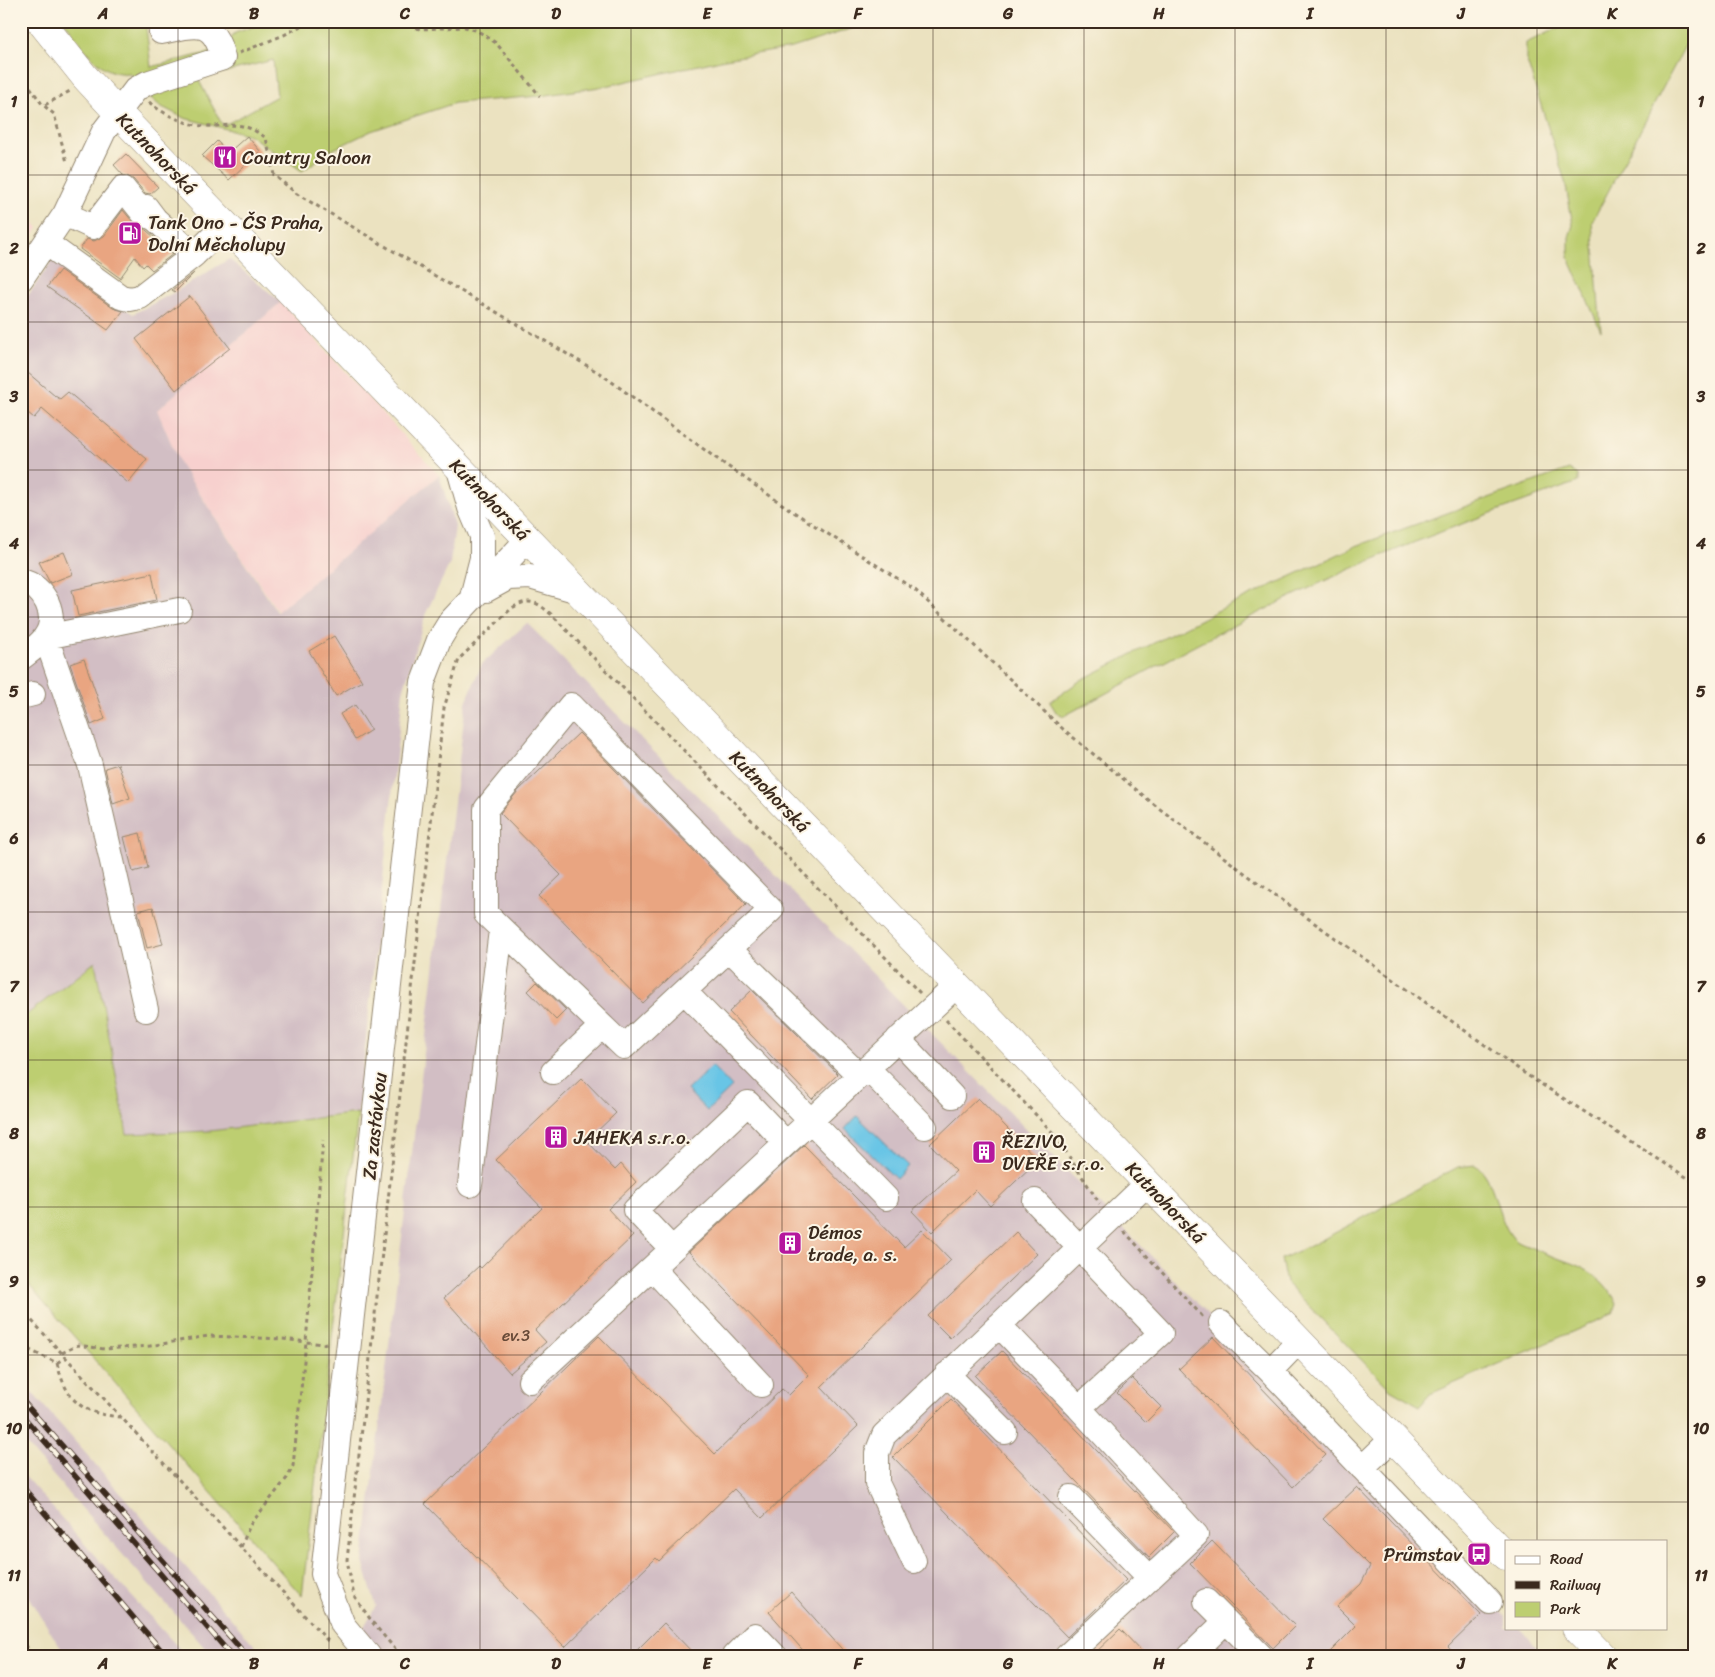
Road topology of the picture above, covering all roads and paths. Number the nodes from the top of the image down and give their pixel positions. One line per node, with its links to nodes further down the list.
1 (40, 21): 11 (main road, Kutnohorská)
2 (310, 21): 5 (path)
3 (393, 21): 8 (path)
4 (160, 32): 11 (street)
5 (259, 46)
6 (21, 74): 10 (path)
7 (74, 88): 10 (path)
8 (540, 96)
9 (147, 101): 39 (path)
10 (45, 105): 12 (path)
11 (119, 114): 13 (street); 14 (main road, Kutnohorská)
12 (69, 171)
13 (65, 214): 15 (street); 16 (street)
14 (225, 225): 16 (street); 18 (main road, Kutnohorská)
15 (46, 242): 16 (street); 17 (street)
16 (194, 255)
17 (21, 279)
18 (458, 466): 19 (main road, Kutnohorská); 22 (street, Za zastávkou)
19 (528, 539): 21 (main road, Kutnohorská); 22 (street, Za zastávkou)
20 (21, 581): 24 (street)
21 (578, 590): 22 (street, Za zastávkou); 27 (main road, Kutnohorská)
22 (472, 598): 50 (street, Za zastávkou)
23 (179, 610): 24 (street)
24 (31, 647): 29 (street)
25 (501, 930): 26 (street); 30 (street); 41 (street)
26 (729, 948): 28 (street); 33 (street)
27 (957, 985): 31 (street); 40 (main road, Kutnohorská)
28 (684, 991): 30 (street); 35 (street)
29 (146, 1010)
30 (602, 1026): 32 (street)
31 (898, 1039): 33 (street); 34 (street)
32 (553, 1072)
33 (863, 1072): 35 (street); 36 (street)
34 (952, 1096)
35 (810, 1121): 38 (street); 42 (street)
36 (924, 1126)
37 (323, 1140): 52 (path)
38 (786, 1143): 45 (street); 45 (street)
39 (1694, 1182)
40 (1148, 1183): 44 (street); 51 (main road, Kutnohorská)
41 (470, 1185)
42 (886, 1198)
43 (1035, 1201): 44 (street)
44 (1079, 1247): 49 (street); 61 (street)
45 (672, 1249): 46 (street)
46 (652, 1268): 59 (street); 60 (street)
47 (21, 1309): 54 (path)
48 (1222, 1323): 57 (street)
49 (998, 1325): 58 (street); 61 (street)
50 (350, 1336): 52 (path); 78 (street, Za zastávkou)
51 (1299, 1341): 57 (street); 64 (main road, Kutnohorská)
52 (306, 1342): 54 (path); 67 (path)
53 (21, 1346): 56 (path)
54 (62, 1353): 55 (path)
55 (65, 1357): 56 (path); 62 (path)
56 (58, 1363): 62 (path)
57 (1270, 1371): 65 (street)
58 (947, 1374): 63 (street); 69 (street)
59 (530, 1381)
60 (762, 1385)
61 (1079, 1408): 70 (street)
62 (121, 1417): 67 (path)
63 (1005, 1432)
64 (1393, 1438): 65 (street); 68 (main road, Kutnohorská)
65 (1362, 1468): 72 (street)
66 (1071, 1497): 70 (street)
67 (241, 1547): 76 (path)
68 (1505, 1555)
69 (914, 1561)
70 (1150, 1578): 81 (street)
71 (1206, 1601): 73 (street)
72 (1490, 1602)
73 (1226, 1621): 82 (street); 83 (street)
74 (1578, 1630): 84 (main road)
75 (21, 1638): 77 (path)
76 (329, 1641)
77 (33, 1656)
78 (369, 1656)
79 (734, 1656): 80 (street)
80 (775, 1656)
81 (1066, 1656)
82 (1190, 1656)
83 (1261, 1656)
84 (1603, 1656)

